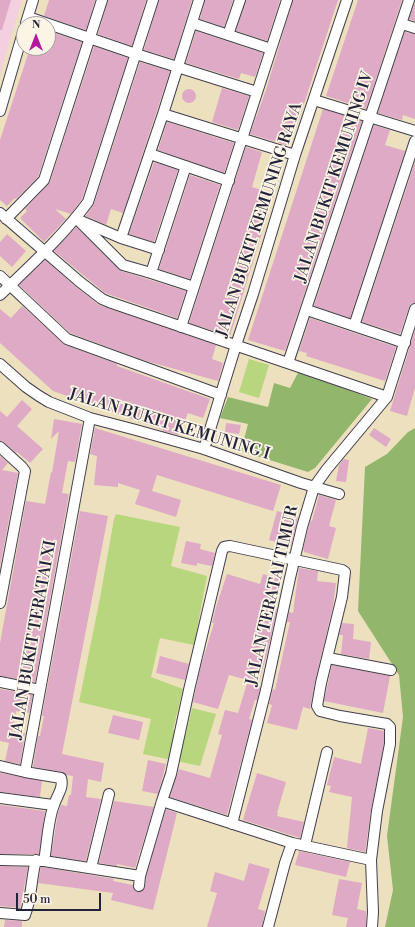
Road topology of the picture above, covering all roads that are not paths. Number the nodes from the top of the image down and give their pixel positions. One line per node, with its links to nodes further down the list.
1 (33, 0): 9 (street)
2 (102, 0): 15 (street)
3 (153, 0): 17 (street)
4 (199, 0): 10 (street)
5 (240, 0): 14 (street)
6 (287, 0): 16 (street)
7 (347, 0): 21 (street, JALAN BUKIT KEMUNING RAYA)
8 (409, 0): 11 (street, JALAN BUKIT KEMUNING IV)
9 (28, 16)
10 (192, 23): 14 (street); 19 (street)
11 (402, 24): 12 (street); 24 (street, JALAN BUKIT KEMUNING IV)
12 (415, 28)
13 (56, 29): 15 (street)
14 (228, 35): 16 (street)
15 (90, 38): 17 (street); 32 (street)
16 (271, 49): 20 (street)
17 (136, 54): 19 (street); 33 (street)
18 (16, 56): 22 (street)
19 (178, 67): 20 (street); 23 (street)
20 (257, 92): 26 (street)
21 (314, 100): 24 (street); 29 (street, JALAN BUKIT KEMUNING RAYA)
22 (0, 110)
23 (163, 114): 26 (street); 28 (street)
24 (370, 117): 25 (street); 43 (street, JALAN BUKIT KEMUNING IV)
25 (415, 132)
26 (242, 138): 29 (street); 31 (street)
27 (415, 141): 44 (street)
28 (150, 154): 30 (street); 34 (street)
29 (295, 155): 47 (street, JALAN BUKIT KEMUNING RAYA)
30 (186, 166): 31 (street); 35 (street)
31 (229, 181): 40 (street)
32 (3, 216): 36 (street)
33 (76, 218): 34 (street); 36 (street); 37 (street)
34 (121, 238): 35 (street)
35 (159, 250): 37 (street)
36 (45, 251): 39 (street); 45 (street)
37 (151, 273): 40 (street)
38 (0, 276): 39 (street)
39 (10, 285): 41 (street); 50 (street)
40 (194, 287): 45 (street)
41 (0, 295)
42 (415, 309): 46 (street)
43 (307, 310): 44 (street); 48 (street, JALAN BUKIT KEMUNING IV)
44 (354, 326): 46 (street)
45 (181, 327): 47 (street)
46 (405, 343): 51 (street)
47 (236, 345): 48 (street); 50 (street, JALAN BUKIT KEMUNING RAYA)
48 (288, 363): 51 (street)
49 (0, 364): 52 (street, JALAN BUKIT KEMUNING I)
50 (220, 395): 54 (street, JALAN BUKIT KEMUNING RAYA)
51 (387, 397): 55 (street, JALAN TERATAI TIMUR)
52 (90, 418): 54 (street, JALAN BUKIT KEMUNING I); 63 (street, JALAN BUKIT TERATAI XI)
53 (0, 447): 58 (street)
54 (204, 449): 55 (street, JALAN BUKIT KEMUNING I)
55 (314, 487): 56 (street, JALAN BUKIT KEMUNING I); 57 (street, JALAN TERATAI TIMUR)
56 (339, 494)
57 (295, 560): 60 (street); 69 (street); 71 (street, JALAN TERATAI TIMUR)
58 (3, 571): 59 (street)
59 (0, 603)
60 (328, 658): 61 (street); 76 (street)
61 (391, 670)
62 (0, 682): 63 (street)
63 (40, 690): 66 (street, JALAN BUKIT TERATAI XI)
64 (327, 752): 73 (street)
65 (0, 766): 66 (street)
66 (25, 772): 70 (street)
67 (109, 794): 77 (street)
68 (0, 798): 70 (street)
69 (162, 801): 71 (street); 77 (street)
70 (53, 805): 75 (street)
71 (232, 824): 72 (street)
72 (292, 843): 73 (street); 79 (street)
73 (305, 845): 76 (street)
74 (0, 860): 75 (street)
75 (40, 860): 77 (street); 78 (street)
76 (371, 860): 80 (street)
77 (91, 868)
78 (0, 913)
79 (268, 927)
80 (372, 927)

